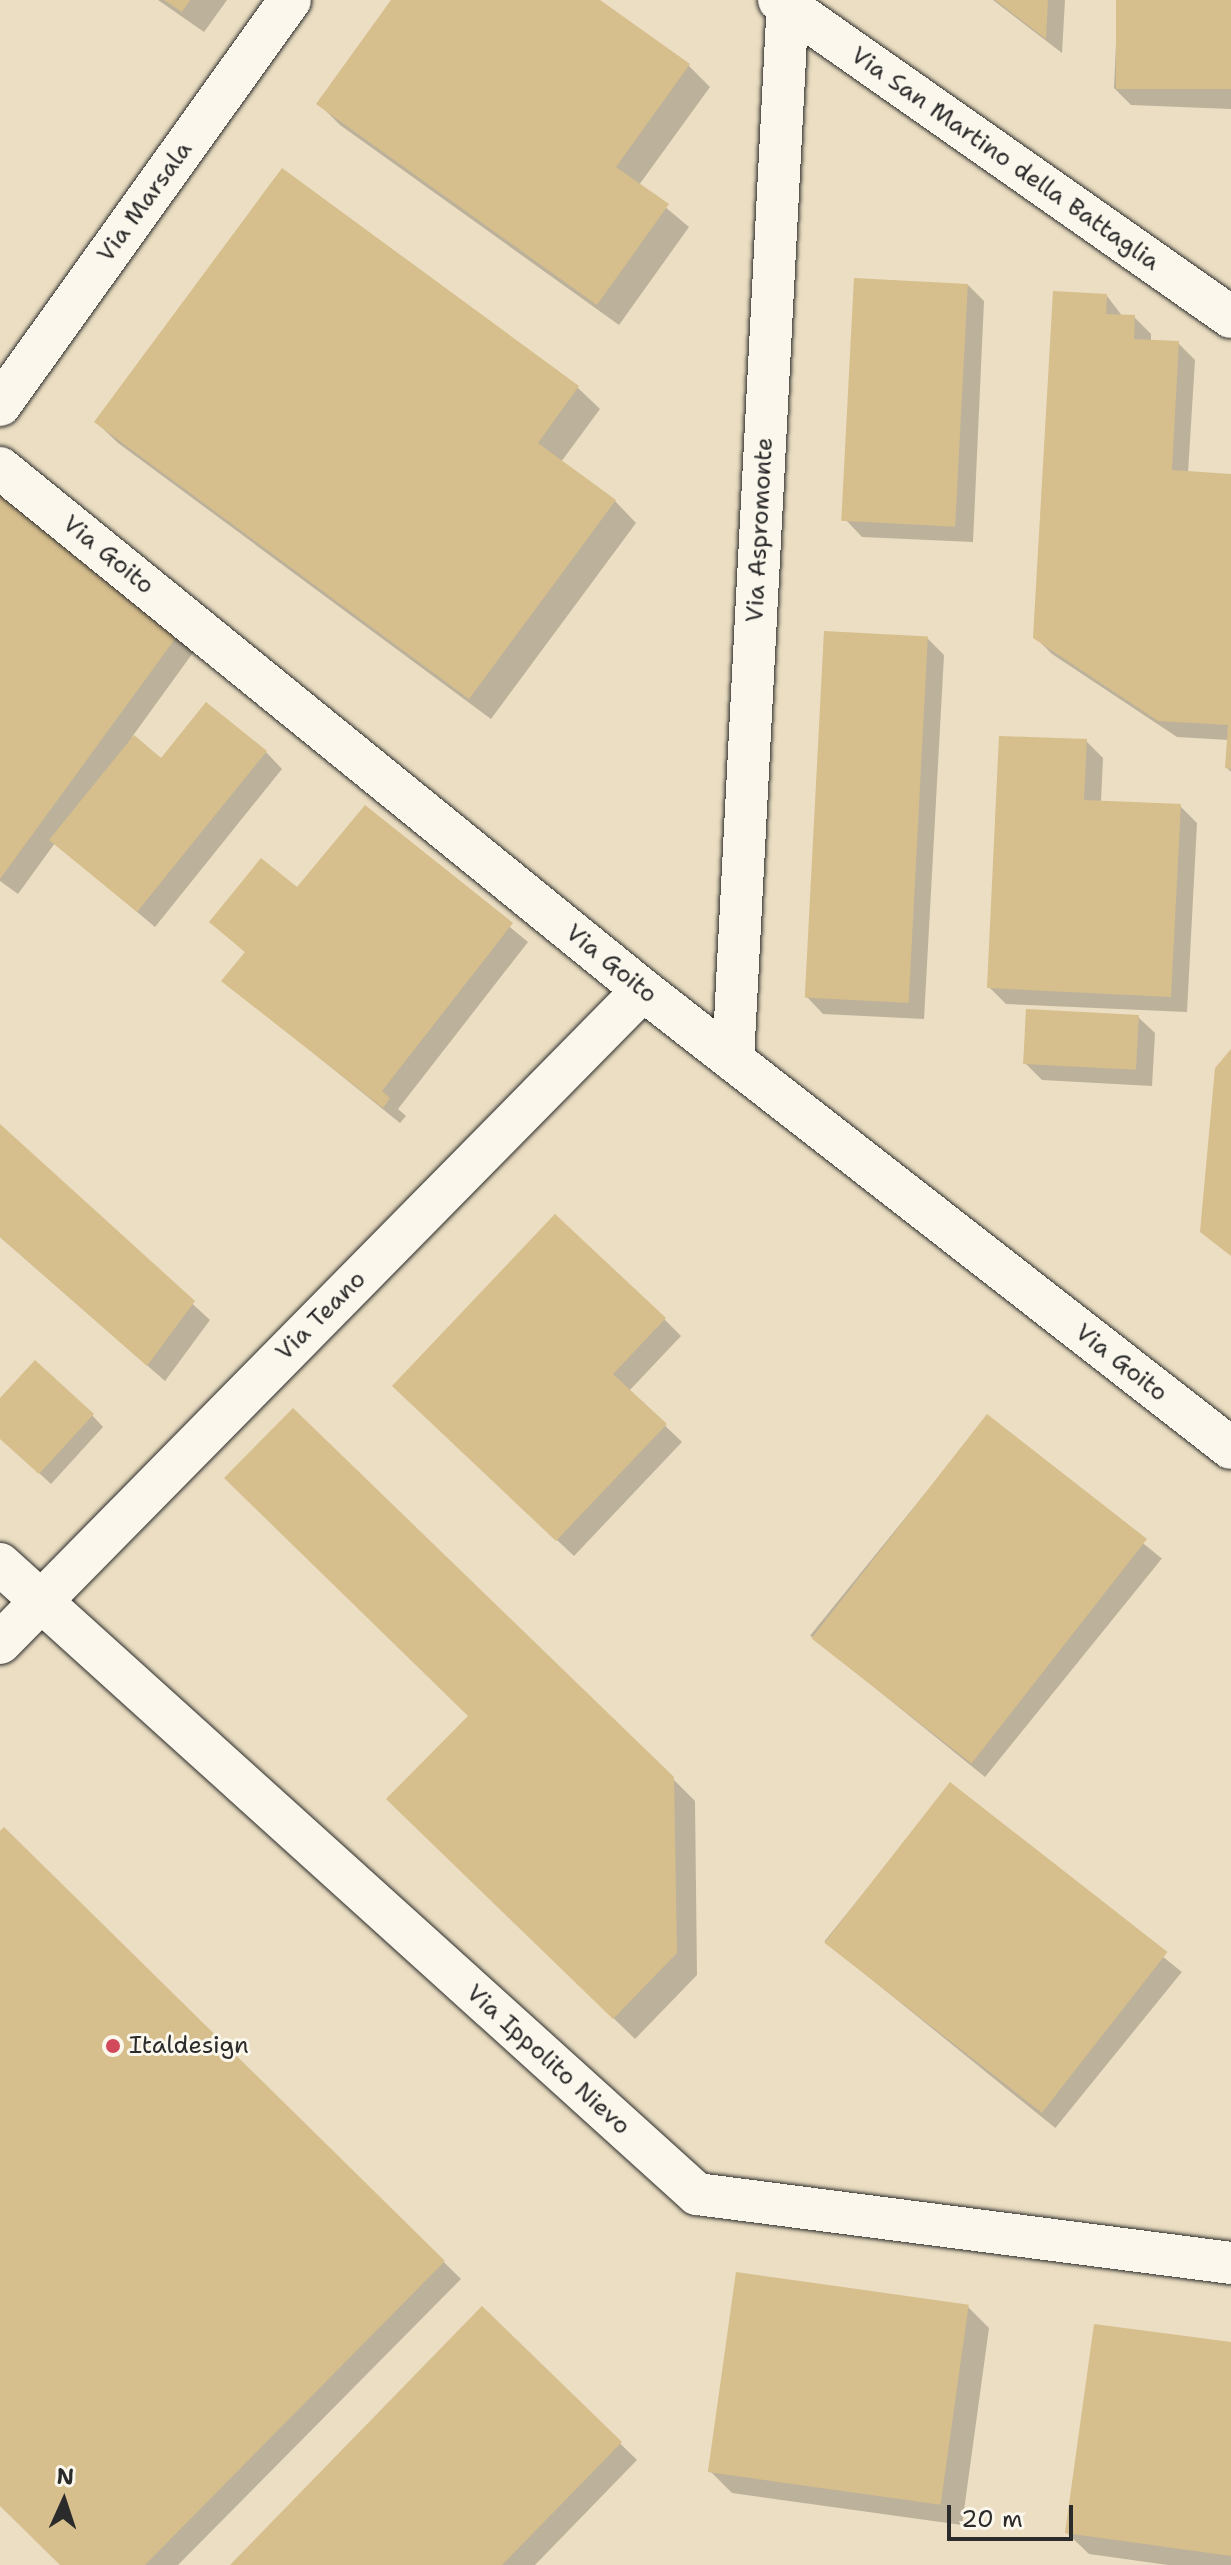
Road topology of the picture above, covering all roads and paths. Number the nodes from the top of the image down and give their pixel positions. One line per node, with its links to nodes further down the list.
1 (290, 0): 4 (street, Via Marsala)
2 (785, 2): 3 (street, Via San Martino della Battaglia); 7 (street, Via Aspromonte)
3 (1231, 317)
4 (0, 405)
5 (0, 468): 6 (street, Via Goito)
6 (643, 990): 7 (street, Via Goito); 10 (street, Via Teano)
7 (733, 1060): 8 (street, Via Goito)
8 (1231, 1448)
9 (0, 1564): 10 (street, Via Ippolito Nievo)
10 (42, 1600): 11 (street, Via Teano); 12 (street, Via Ippolito Nievo)
11 (0, 1643)
12 (1231, 2263)

